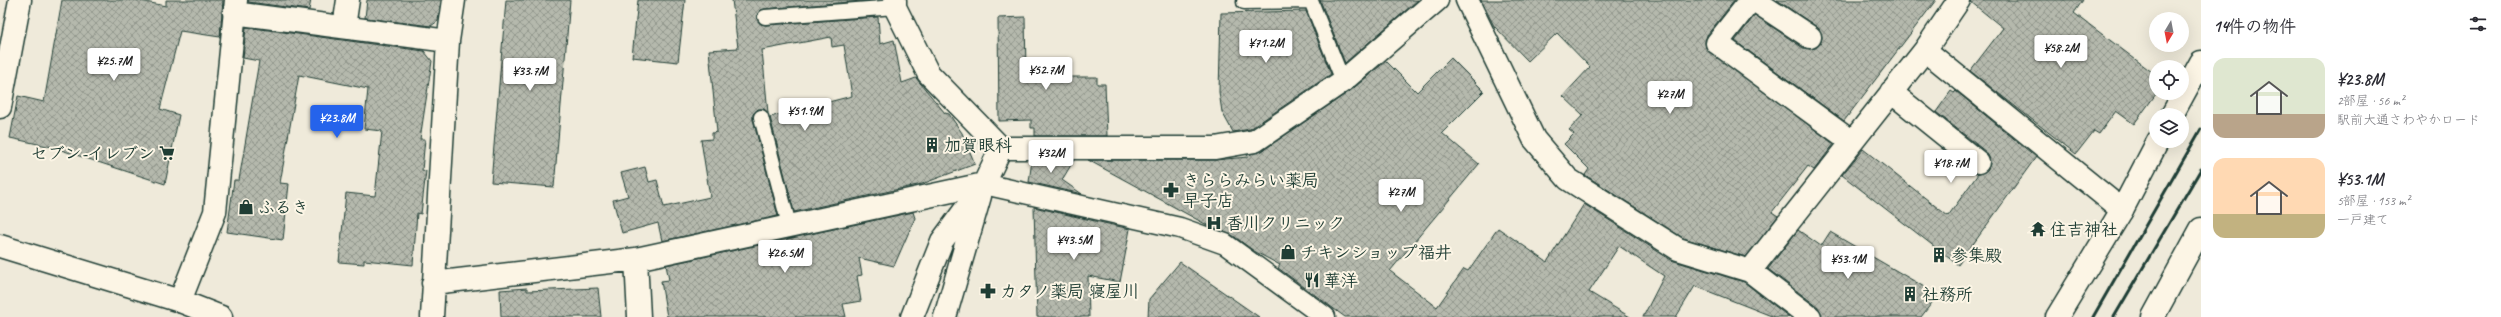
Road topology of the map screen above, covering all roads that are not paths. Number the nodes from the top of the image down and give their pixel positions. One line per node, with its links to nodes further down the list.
1 (20, 0): 20 (street)
2 (348, 0): 13 (street)
3 (454, 0): 15 (street)
4 (1437, 0): 18 (street)
5 (1467, 0): 33 (street)
6 (1750, 0): 23 (street)
7 (1754, 0): 14 (street)
8 (1959, 0): 16 (street)
9 (1244, 2): 18 (lane)
10 (895, 3): 12 (lane); 24 (street)
11 (235, 7): 13 (street); 35 (street)
12 (766, 17)
13 (344, 27): 15 (street)
14 (1810, 37)
15 (448, 41): 34 (street)
16 (1925, 50): 19 (street); 28 (street)
17 (2201, 62): 21 (street)
18 (1343, 81): 24 (street)
19 (1891, 92): 23 (street); 26 (street)
20 (0, 107)
21 (2176, 108)
22 (761, 117): 29 (lane)
23 (1852, 142): 33 (street)
24 (1001, 148): 27 (street)
25 (2154, 148): 28 (street)
26 (1978, 162)
27 (984, 184): 29 (street); 39 (street); 40 (street); 41 (street)
28 (2122, 210): 43 (street)
29 (789, 225): 32 (street)
30 (2201, 229): 44 (street)
31 (0, 246): 35 (street)
32 (636, 259): 34 (street); 38 (street)
33 (1750, 271): 42 (street)
34 (433, 283): 37 (street)
35 (180, 301): 36 (street)
36 (221, 317)
37 (432, 317)
38 (639, 317)
39 (912, 317)
40 (945, 317)
41 (1325, 317)
42 (1810, 317)
43 (2057, 317)
44 (2153, 317)

